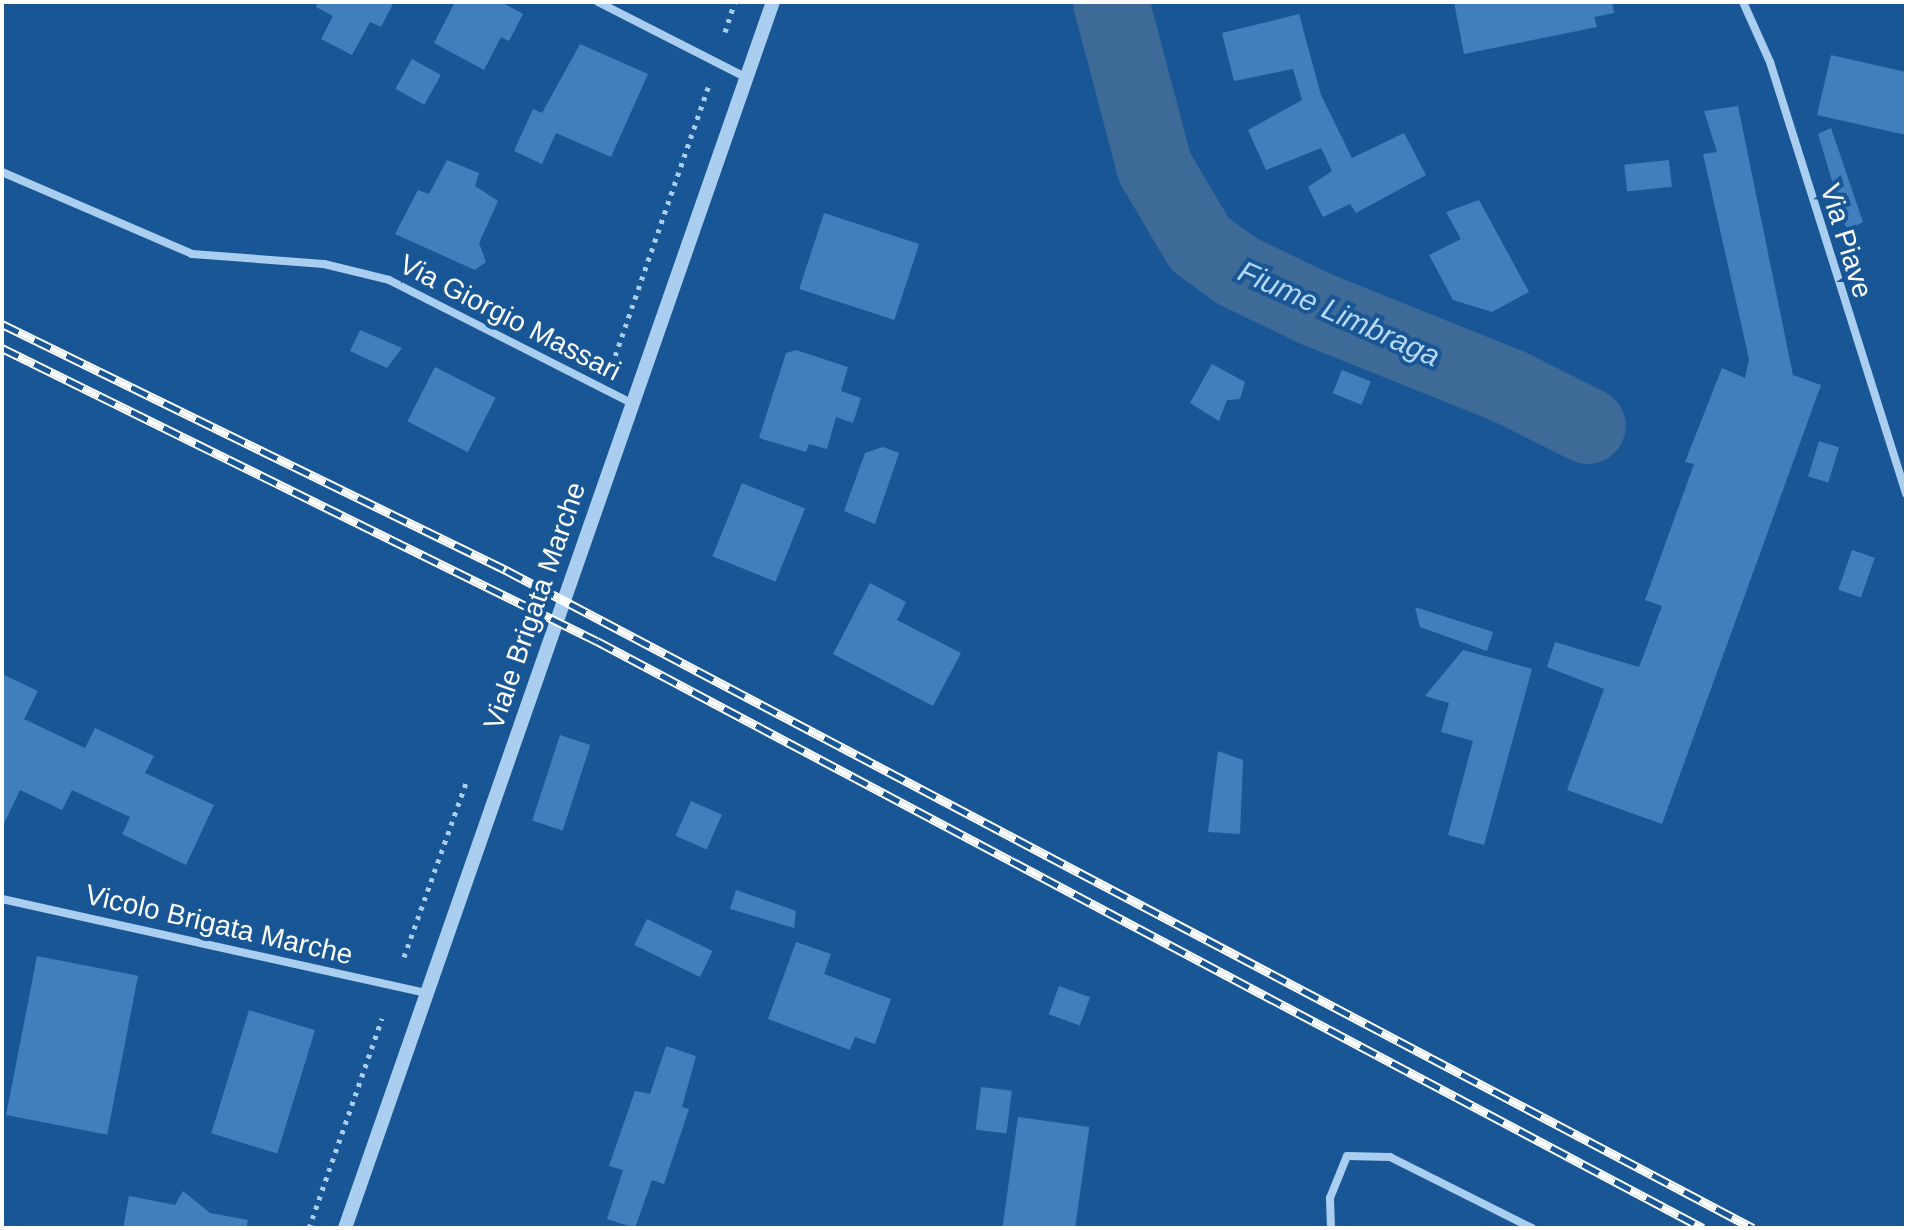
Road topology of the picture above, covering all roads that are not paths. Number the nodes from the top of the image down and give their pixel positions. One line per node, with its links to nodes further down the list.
1 (598, 2): 4 (street)
2 (773, 2): 4 (street, Viale Brigata Marche)
3 (1743, 2): 7 (street, Via Piave)
4 (747, 78): 6 (street, Viale Brigata Marche)
5 (2, 172): 6 (street, Via Giorgio Massari)
6 (633, 404): 9 (street, Viale Brigata Marche)
7 (1906, 494)
8 (2, 899): 9 (street, Vicolo Brigata Marche)
9 (427, 993): 10 (street, Viale Brigata Marche)
10 (345, 1228)
11 (1331, 1228): 12 (street)
12 (1532, 1228)

